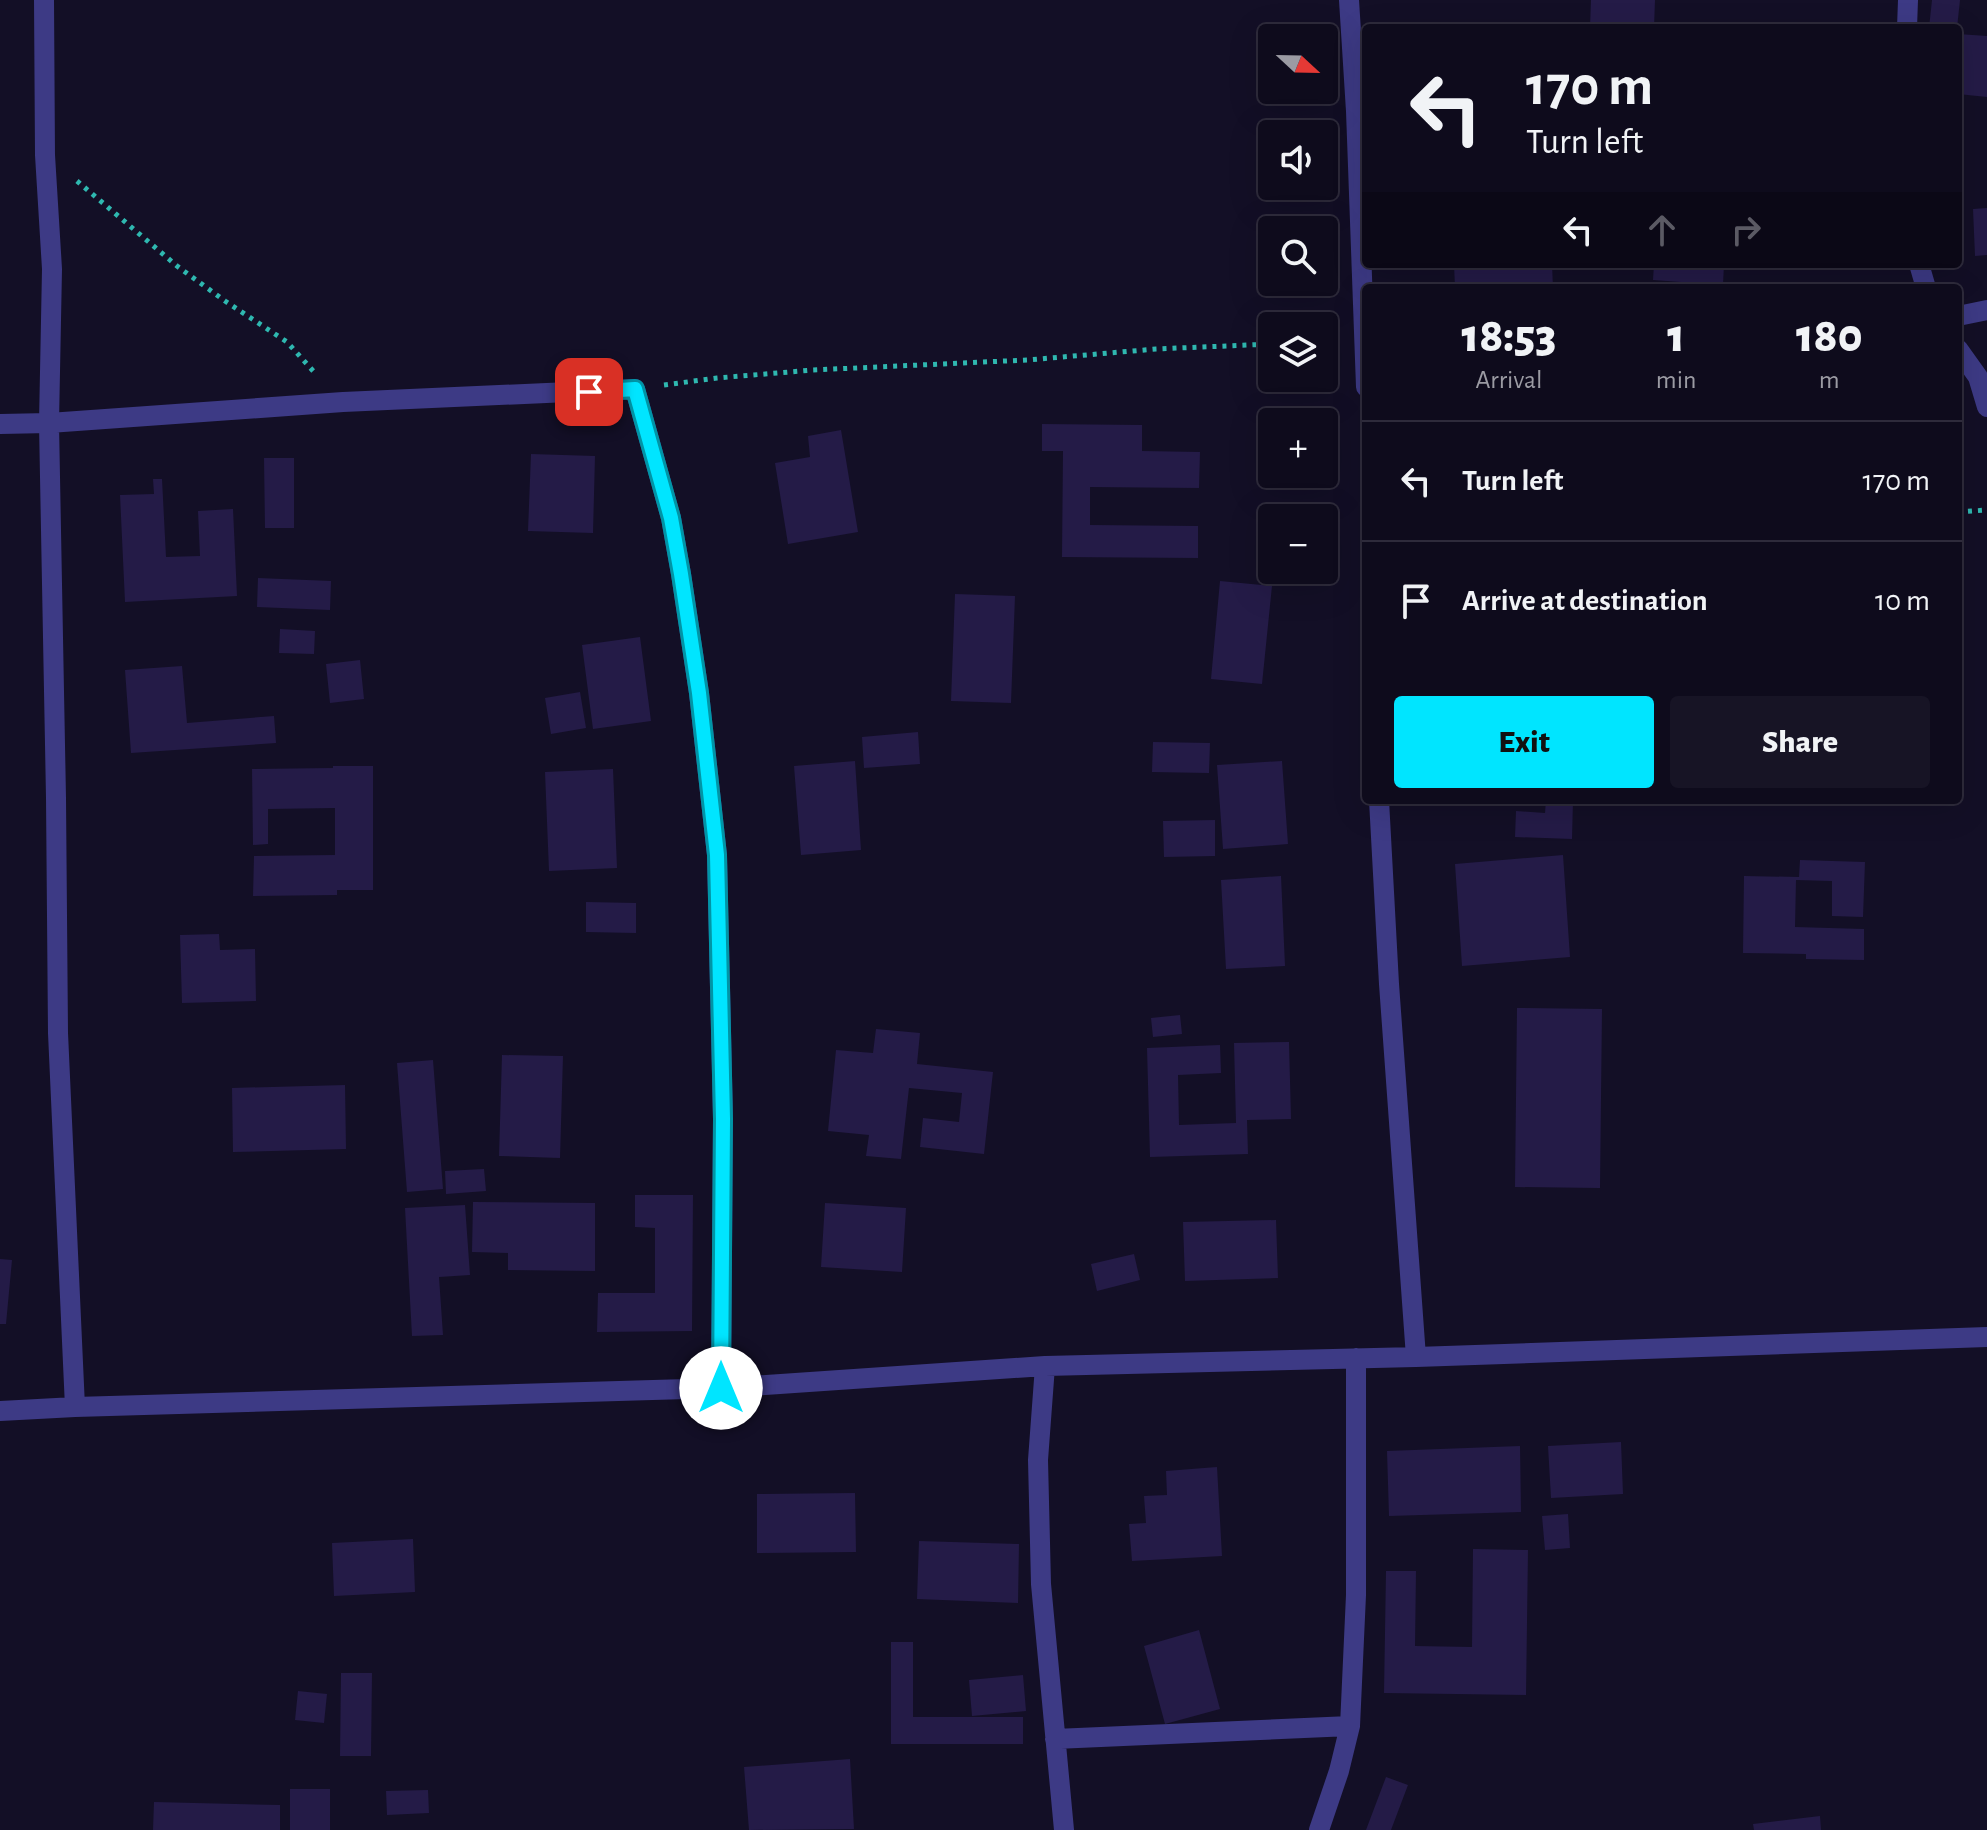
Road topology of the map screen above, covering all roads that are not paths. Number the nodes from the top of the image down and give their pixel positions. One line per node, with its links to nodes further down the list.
1 (44, 0): 10 (street)
2 (1349, 0): 5 (street)
3 (1908, 0): 4 (street)
4 (1907, 24)
5 (1362, 264)
6 (1987, 310): 7 (street)
7 (1962, 315)
8 (1962, 355): 9 (street)
9 (1987, 407)
10 (49, 423): 11 (street); 17 (street); 18 (street)
11 (0, 424)
12 (1379, 804): 14 (street)
13 (1987, 1337): 14 (street)
14 (1416, 1357): 15 (street)
15 (1356, 1358): 16 (street); 20 (street)
16 (1045, 1366): 17 (street); 21 (street)
17 (721, 1388): 18 (street)
18 (75, 1407): 19 (street)
19 (0, 1411)
20 (1350, 1726): 21 (street); 23 (street)
21 (1055, 1739): 22 (street)
22 (1064, 1830)
23 (1319, 1830)

